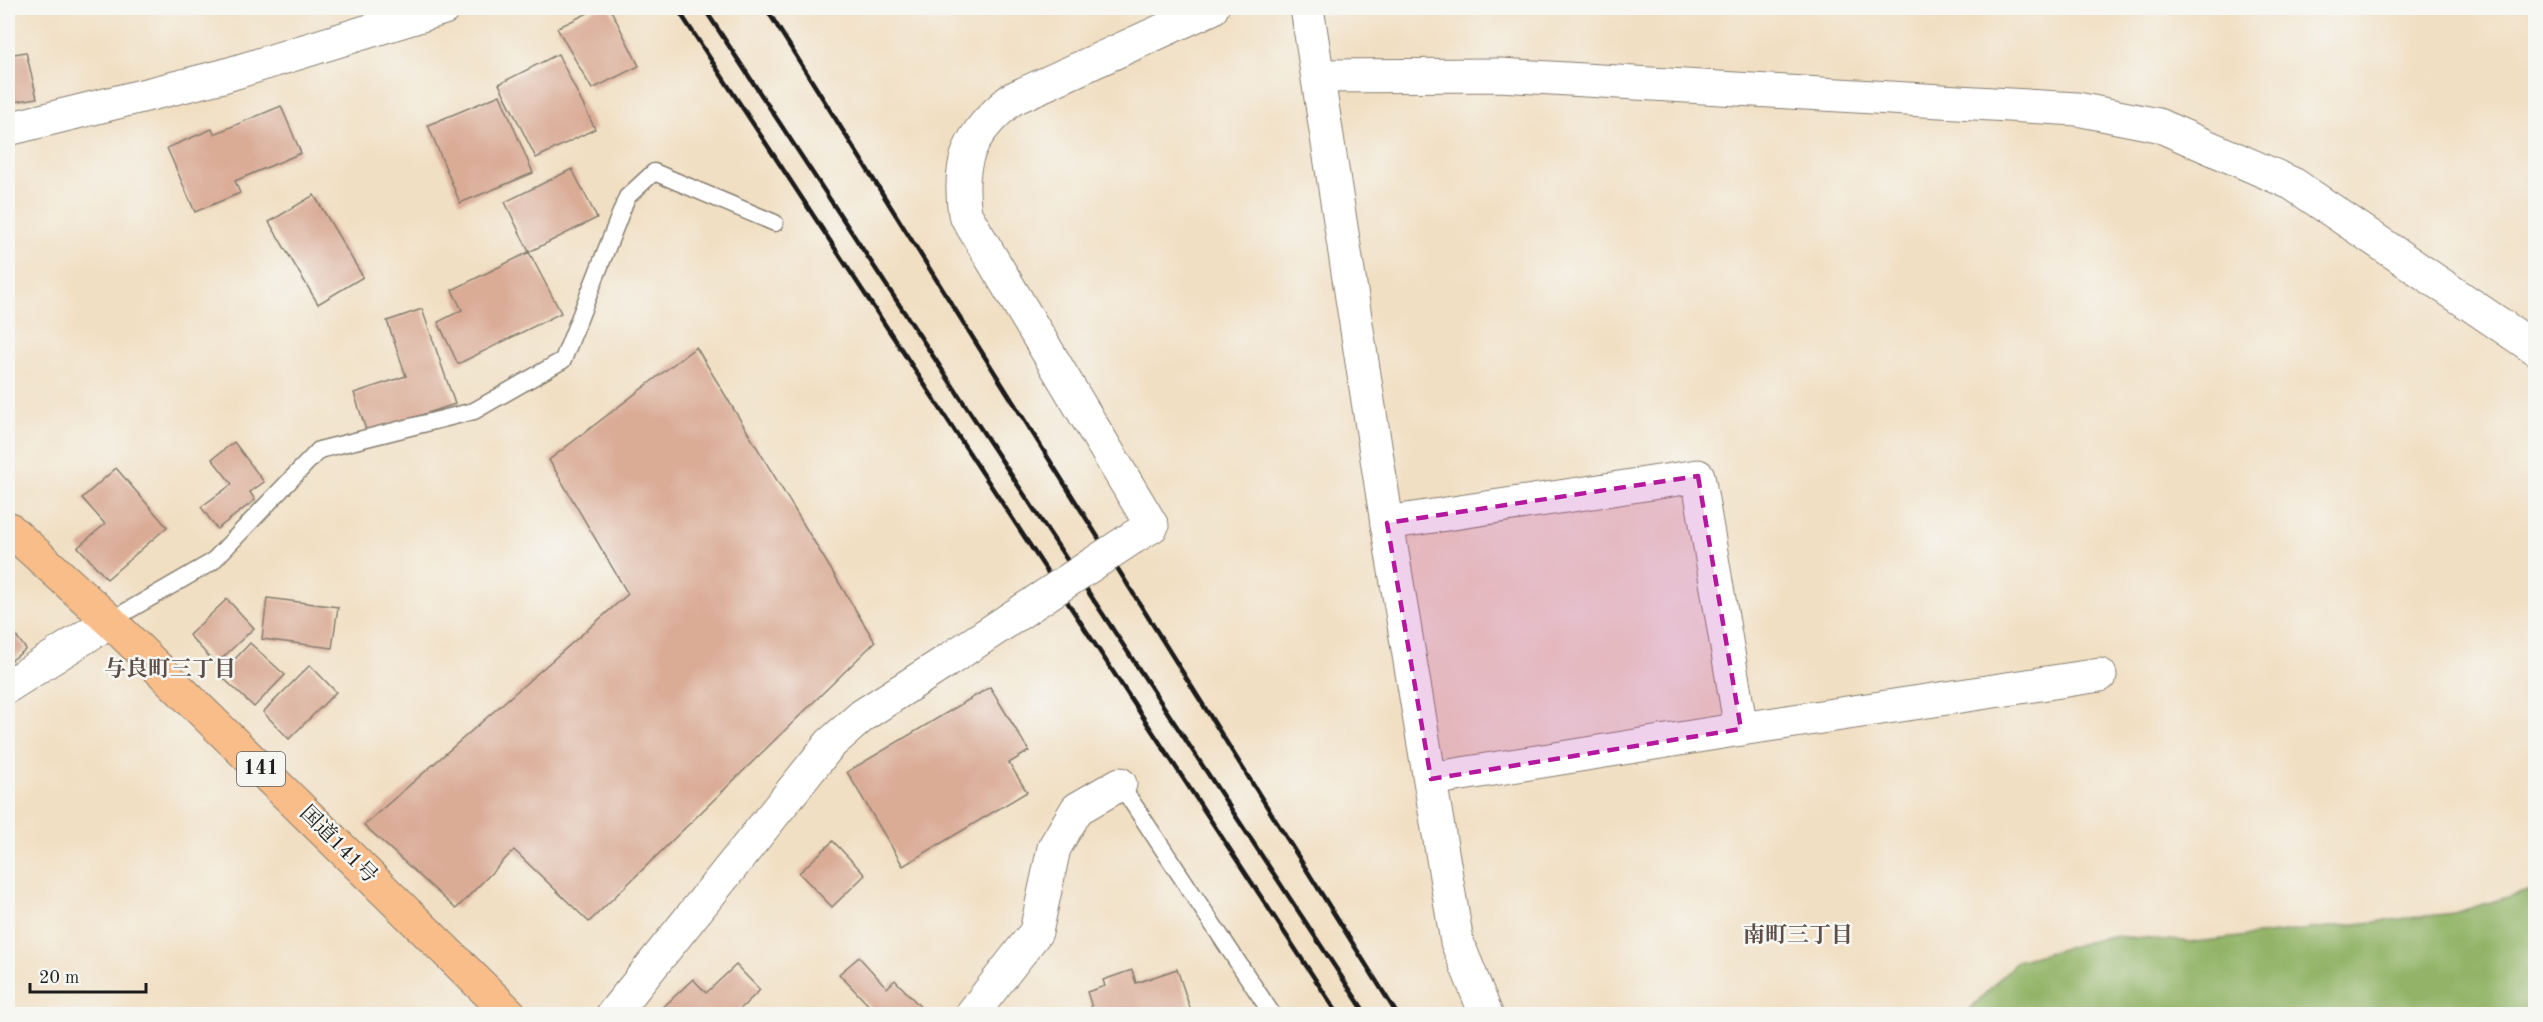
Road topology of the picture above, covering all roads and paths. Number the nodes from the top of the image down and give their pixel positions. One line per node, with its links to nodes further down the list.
1 (444, 8): 5 (street)
2 (1212, 8): 17 (street, bridge)
3 (1307, 8): 4 (street)
4 (1317, 76): 7 (street); 8 (street)
5 (8, 129)
6 (775, 224): 10 (lane)
7 (2535, 350)
8 (1387, 523): 13 (street); 14 (street)
9 (8, 528): 10 (highway, 国道141号 / 141)
10 (110, 621): 12 (street); 16 (highway, 国道141号 / 141)
11 (2100, 675): 13 (street)
12 (8, 686)
13 (1742, 729): 14 (street)
14 (1431, 779): 20 (street)
15 (1120, 784): 18 (street); 19 (lane)
16 (510, 1014)
17 (613, 1014)
18 (972, 1014)
19 (1272, 1014)
20 (1486, 1014)

